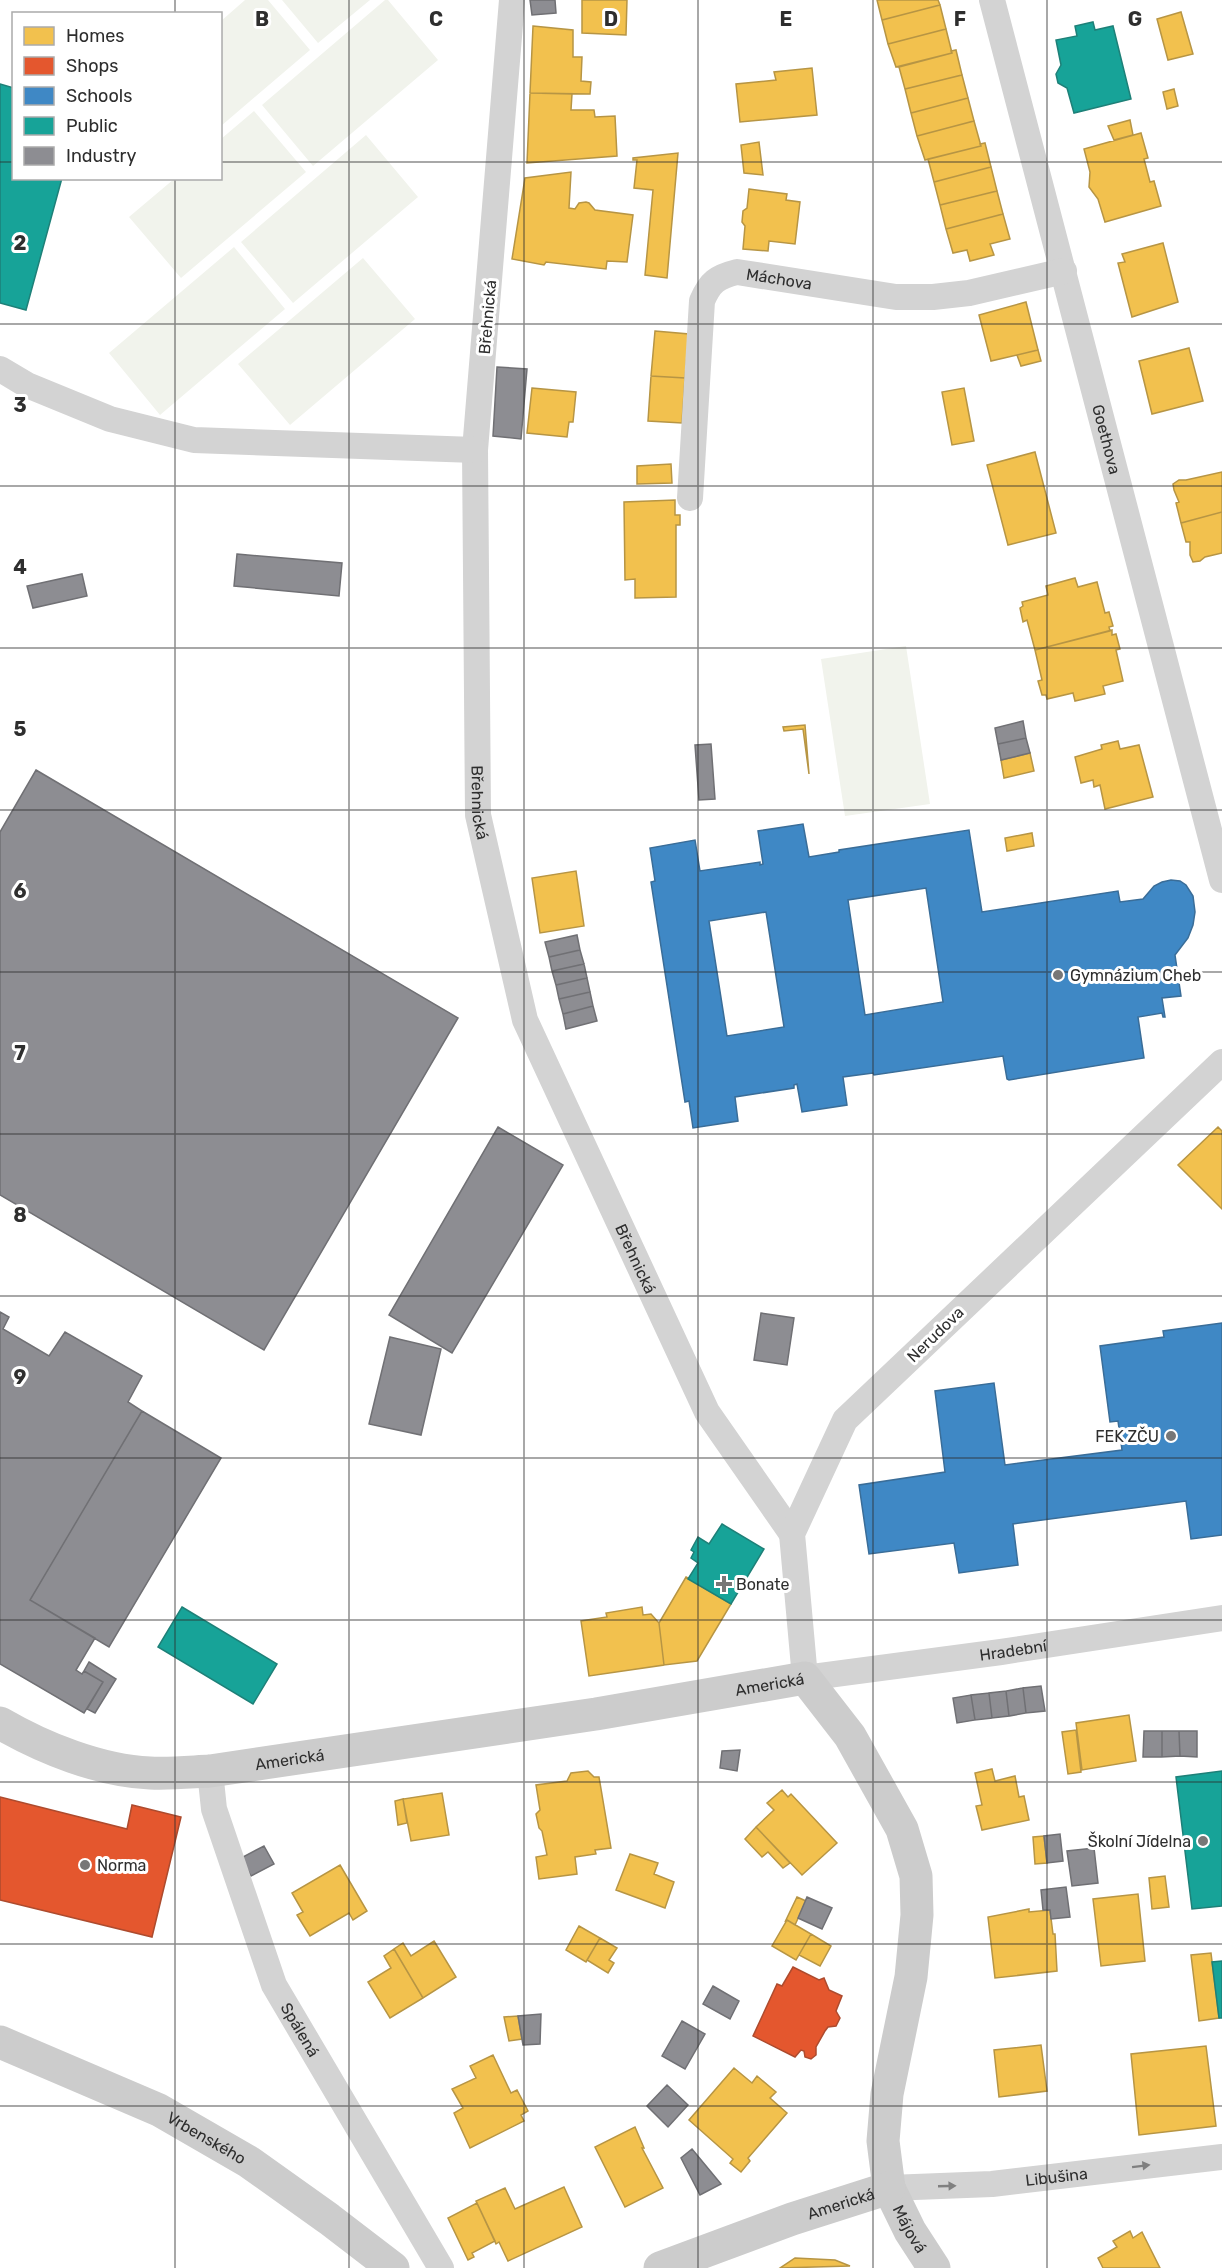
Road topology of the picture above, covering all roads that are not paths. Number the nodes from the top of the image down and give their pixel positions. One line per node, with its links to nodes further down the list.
1 (512, 0): 5 (street, Břehnická)
2 (992, 0): 3 (street, Goethova)
3 (1064, 271): 6 (street, Máchova); 7 (street, Goethova)
4 (0, 369): 5 (street)
5 (476, 450): 9 (street, Břehnická)
6 (690, 498)
7 (1222, 880)
8 (1222, 1062): 9 (street, Nerudova)
9 (792, 1534): 11 (street)
10 (1222, 1618): 11 (street, Hradební)
11 (805, 1678): 13 (street, Americká); 16 (street, Americká)
12 (0, 1723): 13 (street, Americká)
13 (210, 1771): 20 (street, Spálená)
14 (0, 2042): 17 (street, Vrbenského)
15 (1222, 2157): 16 (street, Libušina, one-way to 15)
16 (889, 2188): 21 (street, Americká); 22 (street, Májová)
17 (330, 2220): 18 (street); 19 (street, Vrbenského)
18 (362, 2268)
19 (393, 2268)
20 (441, 2268)
21 (660, 2268)
22 (933, 2268)

